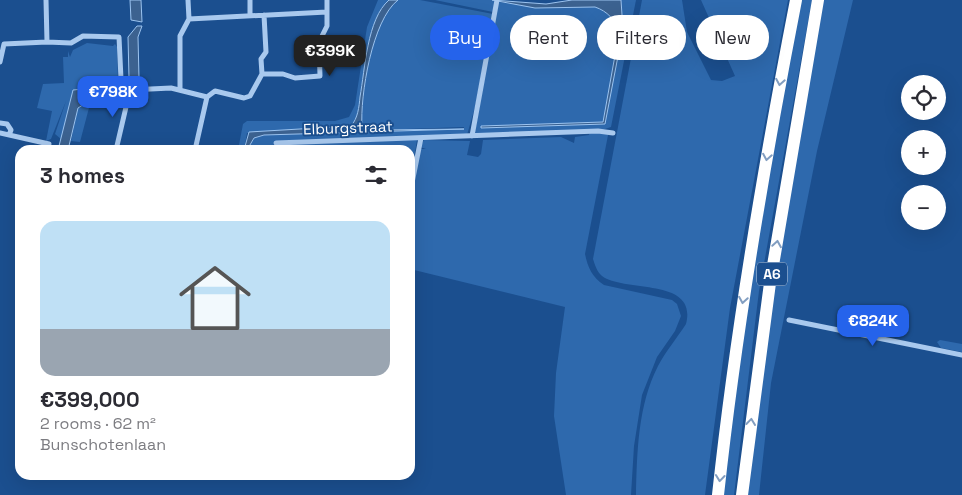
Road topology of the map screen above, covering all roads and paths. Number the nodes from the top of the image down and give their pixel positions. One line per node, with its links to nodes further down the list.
1 (46, 0): 12 (street)
2 (188, 0): 11 (street)
3 (250, 0): 10 (street)
4 (327, 0): 8 (street)
5 (796, 0): 34 (highway, A6, one-way to 34)
6 (818, 0): 35 (highway, A6, one-way to 6)
7 (497, 1): 24 (street)
8 (327, 12): 9 (street); 15 (street)
9 (264, 15): 10 (street); 15 (street)
10 (250, 16): 11 (street)
11 (189, 19): 17 (street)
12 (47, 42): 13 (street); 16 (street)
13 (2, 44): 14 (street)
14 (0, 62)
15 (262, 74): 18 (street)
16 (130, 90): 17 (street); 29 (street)
17 (180, 90): 18 (street)
18 (207, 97): 30 (street)
19 (0, 123): 23 (street)
20 (0, 133): 23 (street)
21 (572, 133): 22 (street, Elburgstraat); 24 (street, Elburgstraat); 26 (street)
22 (613, 133)
23 (10, 135): 28 (street)
24 (472, 136): 25 (street, Elburgstraat)
25 (420, 138): 27 (street, Elburgstraat); 31 (street)
26 (573, 139)
27 (276, 143)
28 (49, 144)
29 (116, 145)
30 (195, 145)
31 (415, 166)
32 (789, 320): 33 (street)
33 (962, 355)
34 (718, 495)
35 (742, 495)

